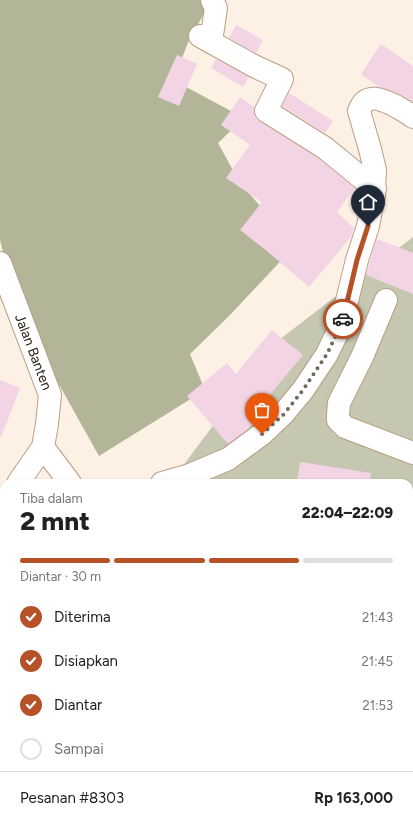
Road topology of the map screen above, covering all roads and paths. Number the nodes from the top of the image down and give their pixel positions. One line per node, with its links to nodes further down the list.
1 (212, 0): 3 (street)
2 (413, 117): 3 (street)
3 (374, 189): 10 (street)
4 (0, 263): 6 (street, Jalan Banten)
5 (386, 300): 7 (street)
6 (43, 447): 8 (street, Jalan Banten); 9 (street)
7 (413, 453)
8 (21, 479)
9 (67, 479)
10 (176, 479)

